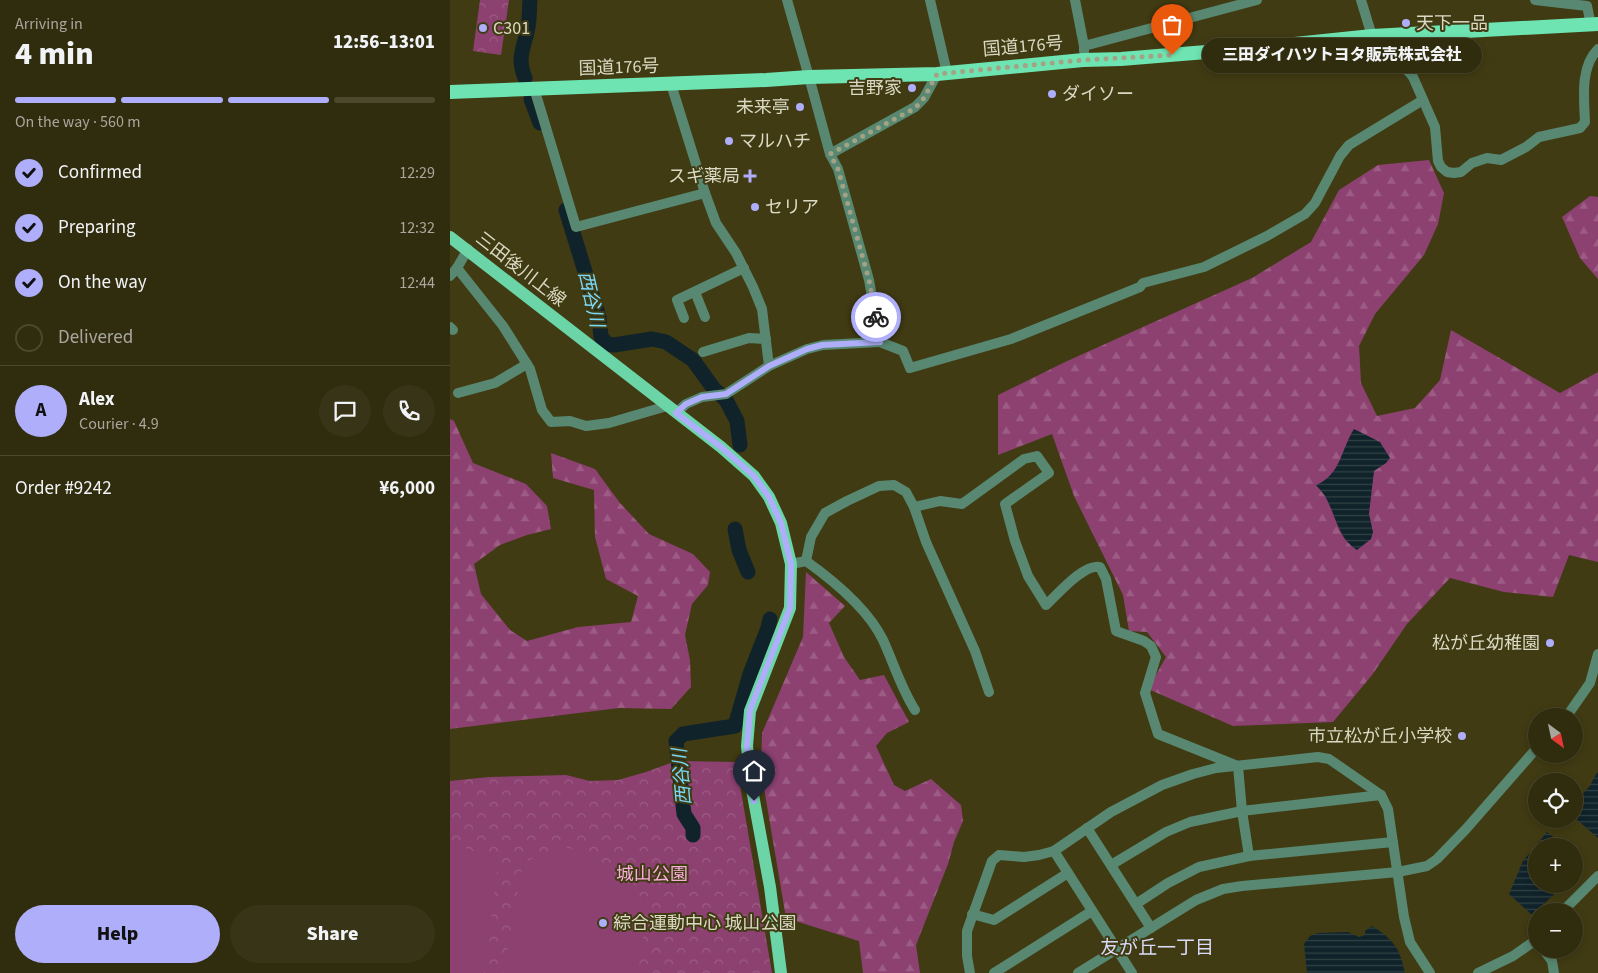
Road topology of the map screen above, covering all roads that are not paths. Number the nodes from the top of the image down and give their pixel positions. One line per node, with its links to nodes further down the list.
1 (787, 0): 12 (street)
2 (930, 0): 11 (street)
3 (1075, 0): 10 (street)
4 (1257, 0): 10 (street)
5 (1361, 0): 8 (street)
6 (1534, 0): 7 (street)
7 (1594, 24): 8 (highway, 国道176号)
8 (1372, 36): 10 (highway, 国道176号); 16 (street)
9 (1598, 48): 16 (street)
10 (1084, 53): 11 (highway, 国道176号)
11 (942, 73): 12 (highway, 国道176号); 17 (street)
12 (809, 77): 13 (highway, 国道176号); 17 (street)
13 (671, 84): 14 (highway, 国道176号); 18 (street)
14 (534, 88): 15 (highway, 国道176号); 18 (street)
15 (450, 92)
16 (1423, 100): 28 (street)
17 (830, 154): 28 (street)
18 (705, 192): 22 (street)
19 (450, 237): 20 (main road, 三田後川上線)
20 (468, 249): 21 (street); 33 (main road, 三田後川上線)
21 (457, 268): 23 (street); 30 (street)
22 (744, 268): 24 (street); 27 (street)
23 (450, 276)
24 (695, 292): 25 (street); 26 (street)
25 (705, 317)
26 (684, 318)
27 (766, 340): 29 (street); 31 (street)
28 (880, 342): 31 (street)
29 (703, 352)
30 (527, 364): 32 (street); 33 (street)
31 (769, 366): 33 (street)
32 (458, 393)
33 (671, 409): 36 (main road, 三田後川上線)
34 (914, 508): 35 (street); 38 (street); 42 (street)
35 (806, 561): 36 (street); 40 (street)
36 (791, 564): 61 (main road, 三田後川上線)
37 (1598, 654): 39 (street)
38 (989, 692)
39 (1573, 708)
40 (915, 710)
41 (1528, 759): 50 (street)
42 (1238, 766): 43 (street); 44 (street); 45 (street)
43 (1381, 796): 44 (street); 46 (street)
44 (1242, 812): 48 (street); 49 (street)
45 (1087, 828): 47 (street); 49 (street)
46 (1393, 842): 48 (street); 50 (street)
47 (1054, 850): 51 (street); 56 (street)
48 (1249, 856): 54 (street)
49 (1111, 865): 54 (street)
50 (1398, 872): 57 (street); 66 (street)
51 (1068, 873): 55 (street); 56 (street)
52 (1598, 876): 53 (street)
53 (1571, 903)
54 (1136, 904): 57 (street)
55 (1092, 911): 59 (street); 63 (street)
56 (972, 914): 62 (street)
57 (1151, 928): 59 (street)
58 (1528, 946): 67 (street)
59 (1117, 949): 64 (street); 65 (street)
60 (1550, 958): 68 (street)
61 (781, 973)
62 (970, 973)
63 (994, 973)
64 (1078, 973)
65 (1132, 973)
66 (1430, 973)
67 (1478, 973)
68 (1554, 973)

